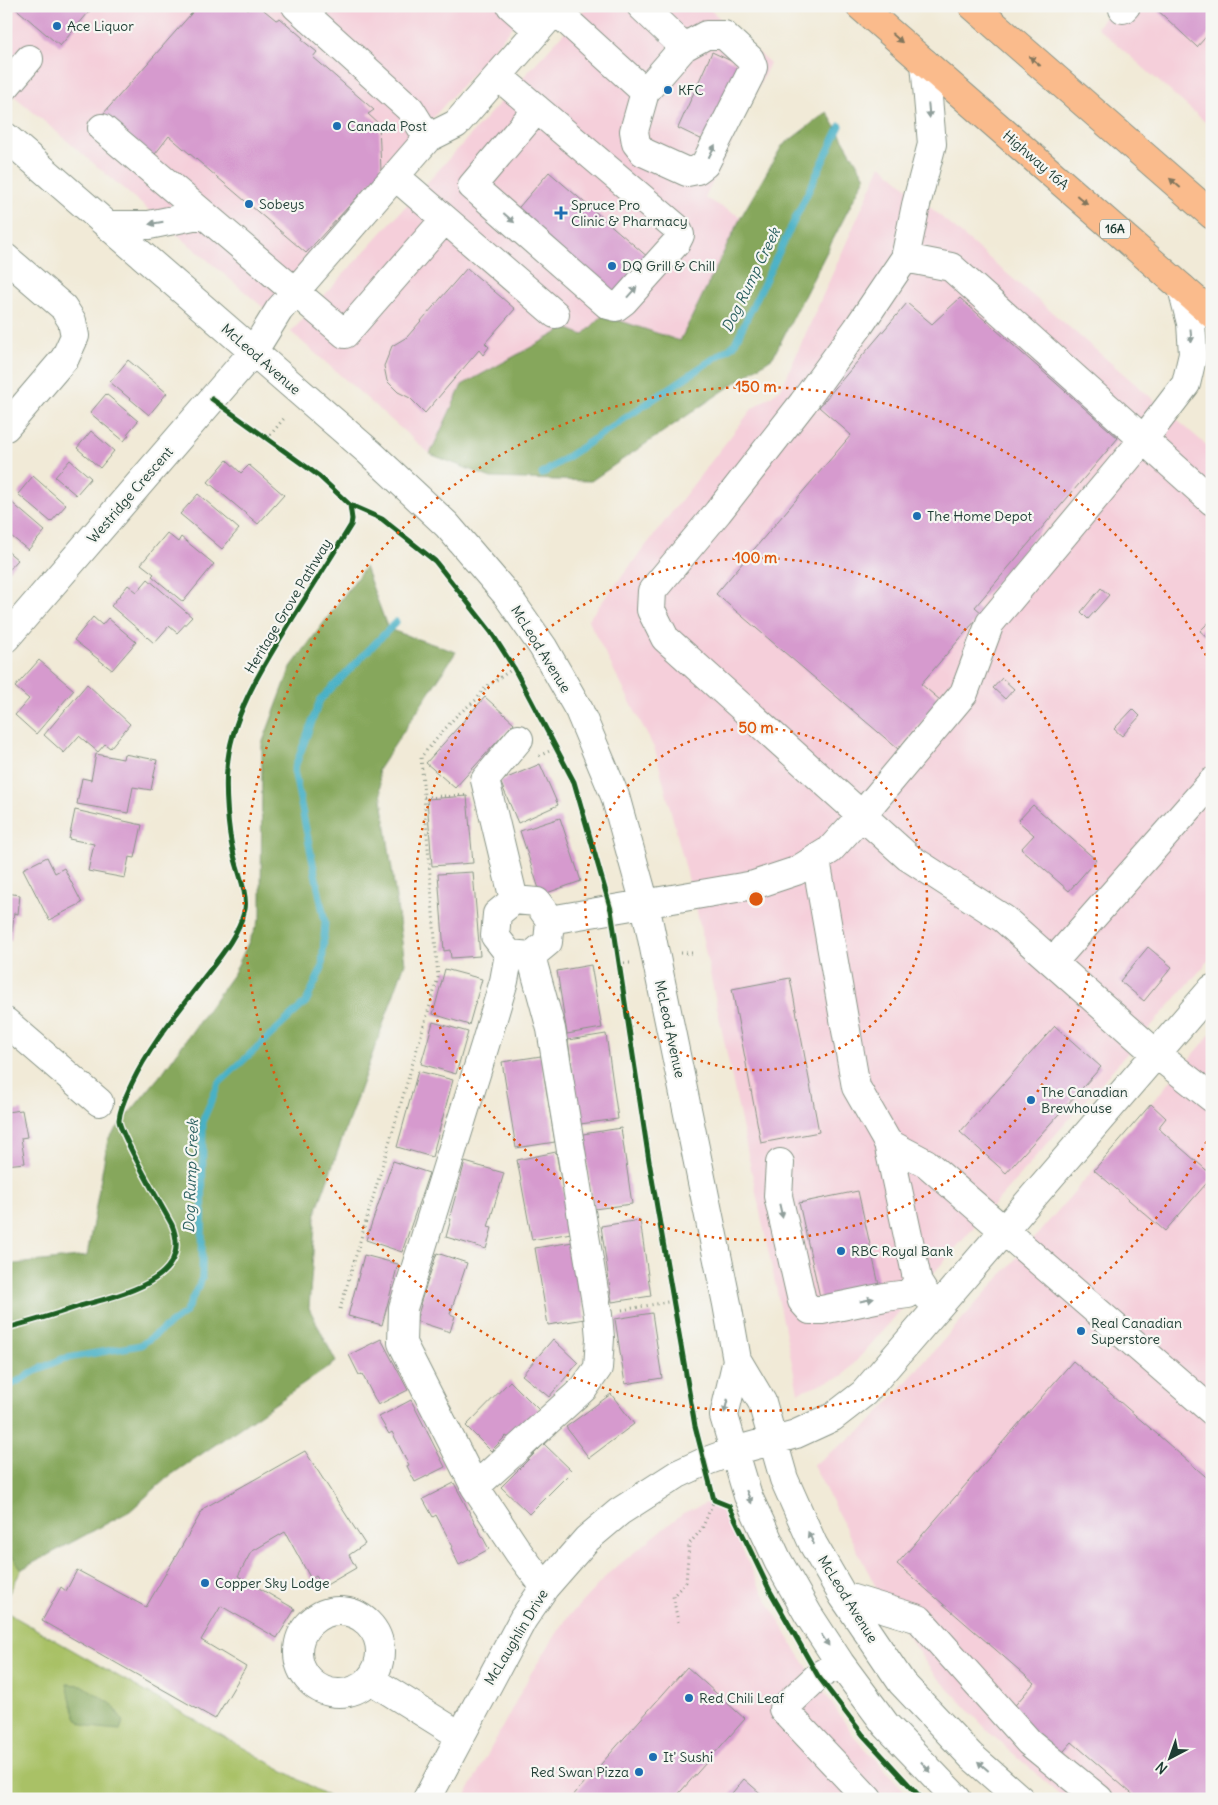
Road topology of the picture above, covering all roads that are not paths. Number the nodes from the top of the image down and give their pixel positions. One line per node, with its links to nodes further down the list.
1 (296, 6): 17 (street)
2 (511, 6): 7 (street)
3 (641, 6): 8 (street)
4 (860, 6): 10 (main road, Highway 16A / 16A, one-way to 10)
5 (973, 6): 20 (main road, one-way to 5)
6 (557, 8): 7 (street); 13 (street)
7 (538, 30): 11 (street)
8 (684, 47): 13 (street); 13 (street, one-way to 8)
9 (28, 59): 12 (street)
10 (925, 63): 24 (street, one-way to 24); 25 (main road, Highway 16A / 16A, one-way to 25)
11 (498, 76): 14 (street); 17 (street)
12 (6, 86)
13 (645, 92)
14 (537, 109): 14 (street, one-way to 14)
15 (102, 128): 19 (street)
16 (6, 137): 22 (street, McLeod Avenue)
17 (428, 138): 18 (street, Westridge Crescent)
18 (395, 176): 21 (street); 26 (street, Westridge Crescent)
19 (203, 214): 22 (street, one-way to 22); 26 (street)
20 (1212, 215)
21 (445, 219): 26 (street); 27 (street)
22 (108, 226): 29 (street, McLeod Avenue)
23 (6, 258): 30 (street)
24 (905, 258): 31 (street); 36 (street)
25 (1182, 288): 28 (main road, Highway 16A / 16A); 31 (street, one-way to 31)
26 (295, 291): 29 (street, Westridge Crescent)
27 (555, 314)
28 (1212, 314)
29 (254, 352): 33 (street, Westridge Crescent); 39 (street, McLeod Avenue)
30 (6, 427)
31 (1143, 440): 32 (street); 36 (street)
32 (1212, 501)
33 (6, 638)
34 (519, 739): 38 (street)
35 (1212, 782): 42 (street)
36 (861, 816): 37 (street); 42 (street)
37 (816, 860): 39 (street); 48 (street)
38 (514, 900): 40 (street); 41 (street)
39 (645, 904): 40 (street); 53 (street, McLeod Avenue)
40 (550, 920): 41 (street)
41 (520, 955): 57 (street); 57 (street)
42 (1053, 962): 45 (street)
43 (1212, 989): 45 (street, McLaughlin Drive)
44 (6, 1022): 47 (street)
45 (1155, 1053): 46 (street); 50 (street, McLaughlin Drive)
46 (1212, 1098)
47 (99, 1102)
48 (888, 1143): 50 (street); 51 (street)
49 (780, 1163): 51 (street, one-way to 51)
50 (1004, 1232): 52 (street, McLaughlin Drive); 54 (street)
51 (918, 1283): 52 (street)
52 (937, 1306): 55 (street, McLaughlin Drive)
53 (737, 1360): 55 (street, McLeod Avenue); 56 (street, McLeod Avenue, one-way to 56)
54 (1212, 1411)
55 (772, 1440): 56 (street, McLaughlin Drive); 59 (street, McLeod Avenue, one-way to 55)
56 (734, 1451): 58 (street, McLaughlin Drive); 60 (street, McLeod Avenue, one-way to 60)
57 (475, 1486): 58 (street)
58 (545, 1586): 62 (street, McLaughlin Drive)
59 (843, 1596): 66 (street, McLeod Avenue, one-way to 59); 67 (street)
60 (840, 1663): 64 (street); 65 (street, McLeod Avenue, one-way to 65)
61 (371, 1680): 62 (street)
62 (461, 1736): 63 (street, McLaughlin Drive)
63 (427, 1799)
64 (868, 1799)
65 (957, 1799)
66 (1020, 1799)
67 (1099, 1799)

